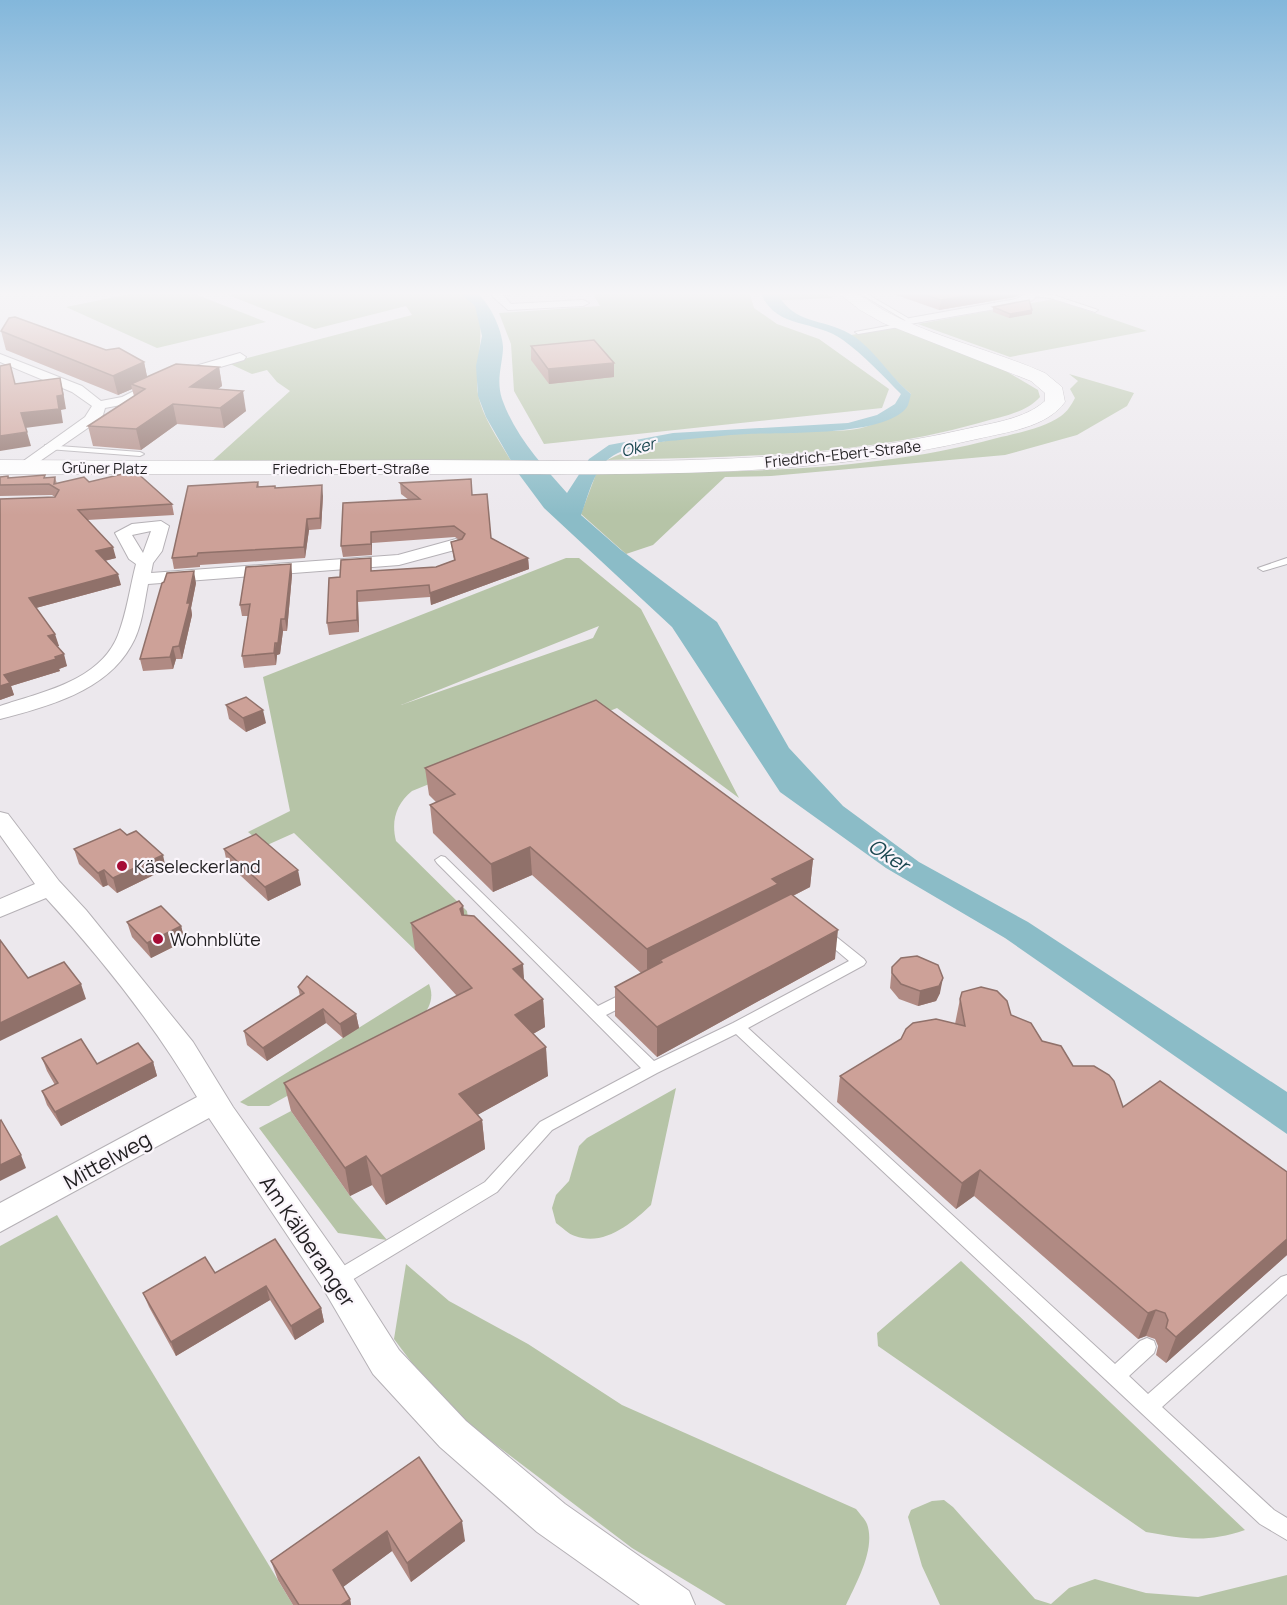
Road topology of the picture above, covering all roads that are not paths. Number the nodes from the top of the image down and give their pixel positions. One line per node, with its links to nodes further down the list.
1 (20, 366): 4 (street)
2 (210, 366): 4 (street)
3 (1011, 366): 9 (main road, Friedrich-Ebert-Straße)
4 (99, 405): 5 (street)
5 (48, 447): 6 (lane); 8 (street)
6 (140, 454)
7 (0, 467): 8 (main road, Grüner Platz)
8 (22, 467): 9 (main road, Grüner Platz)
9 (211, 469)
10 (456, 544): 13 (street)
11 (1287, 561): 12 (lane)
12 (1263, 568)
13 (0, 713)
14 (0, 819): 16 (street, Am Kälberanger)
15 (441, 860): 20 (lane)
16 (50, 887): 17 (street); 23 (street, Am Kälberanger)
17 (0, 909)
18 (813, 926): 21 (lane)
19 (638, 992): 20 (lane)
20 (595, 1014): 22 (lane)
21 (738, 1027): 22 (lane); 28 (lane)
22 (651, 1069): 25 (lane)
23 (215, 1101): 24 (street, Mittelweg); 25 (street, Am Kälberanger)
24 (0, 1219)
25 (336, 1280): 31 (street, Am Kälberanger)
26 (1287, 1283): 29 (lane)
27 (1147, 1347): 28 (lane)
28 (1115, 1377): 29 (lane)
29 (1148, 1407): 30 (lane)
30 (1287, 1530)
31 (675, 1605)

